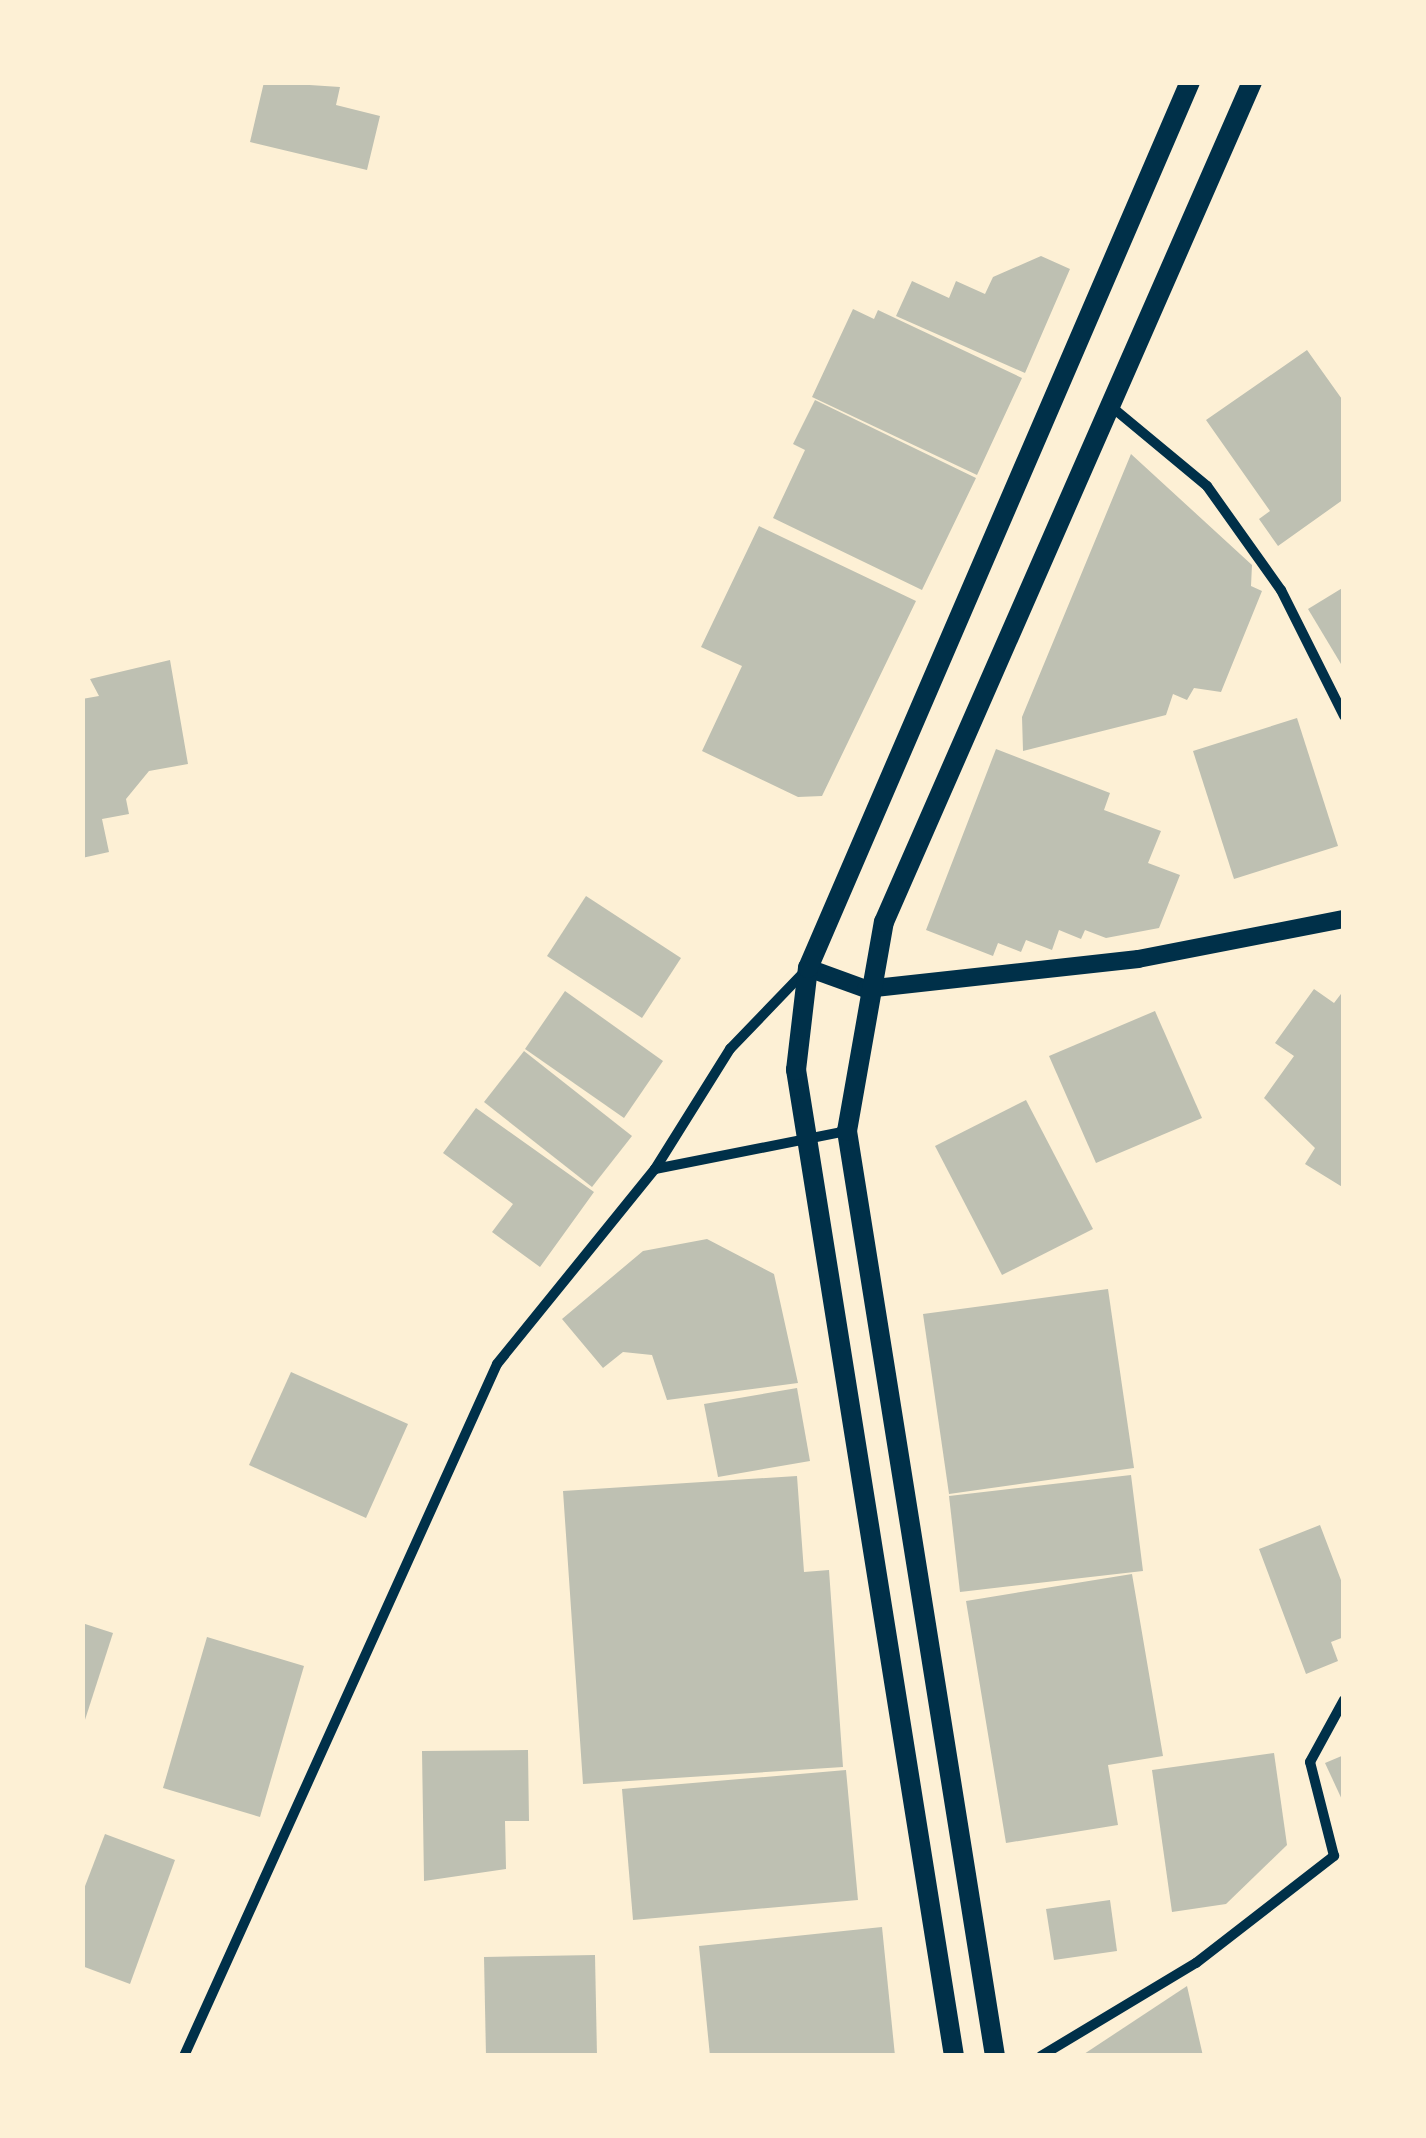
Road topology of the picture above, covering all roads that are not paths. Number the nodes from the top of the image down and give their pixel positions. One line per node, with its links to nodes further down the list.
1 (1190, 82): 6 (main road)
2 (1252, 82): 3 (main road)
3 (1113, 408): 4 (street); 7 (main road)
4 (1344, 716)
5 (1344, 918): 7 (street)
6 (808, 968): 7 (street); 9 (main road); 10 (street)
7 (866, 989): 8 (main road)
8 (847, 1131): 9 (street); 14 (main road)
9 (802, 1143): 10 (street); 13 (main road)
10 (655, 1169): 12 (street)
11 (1344, 1700): 15 (street)
12 (184, 2056)
13 (954, 2056)
14 (995, 2056)
15 (1040, 2056)

